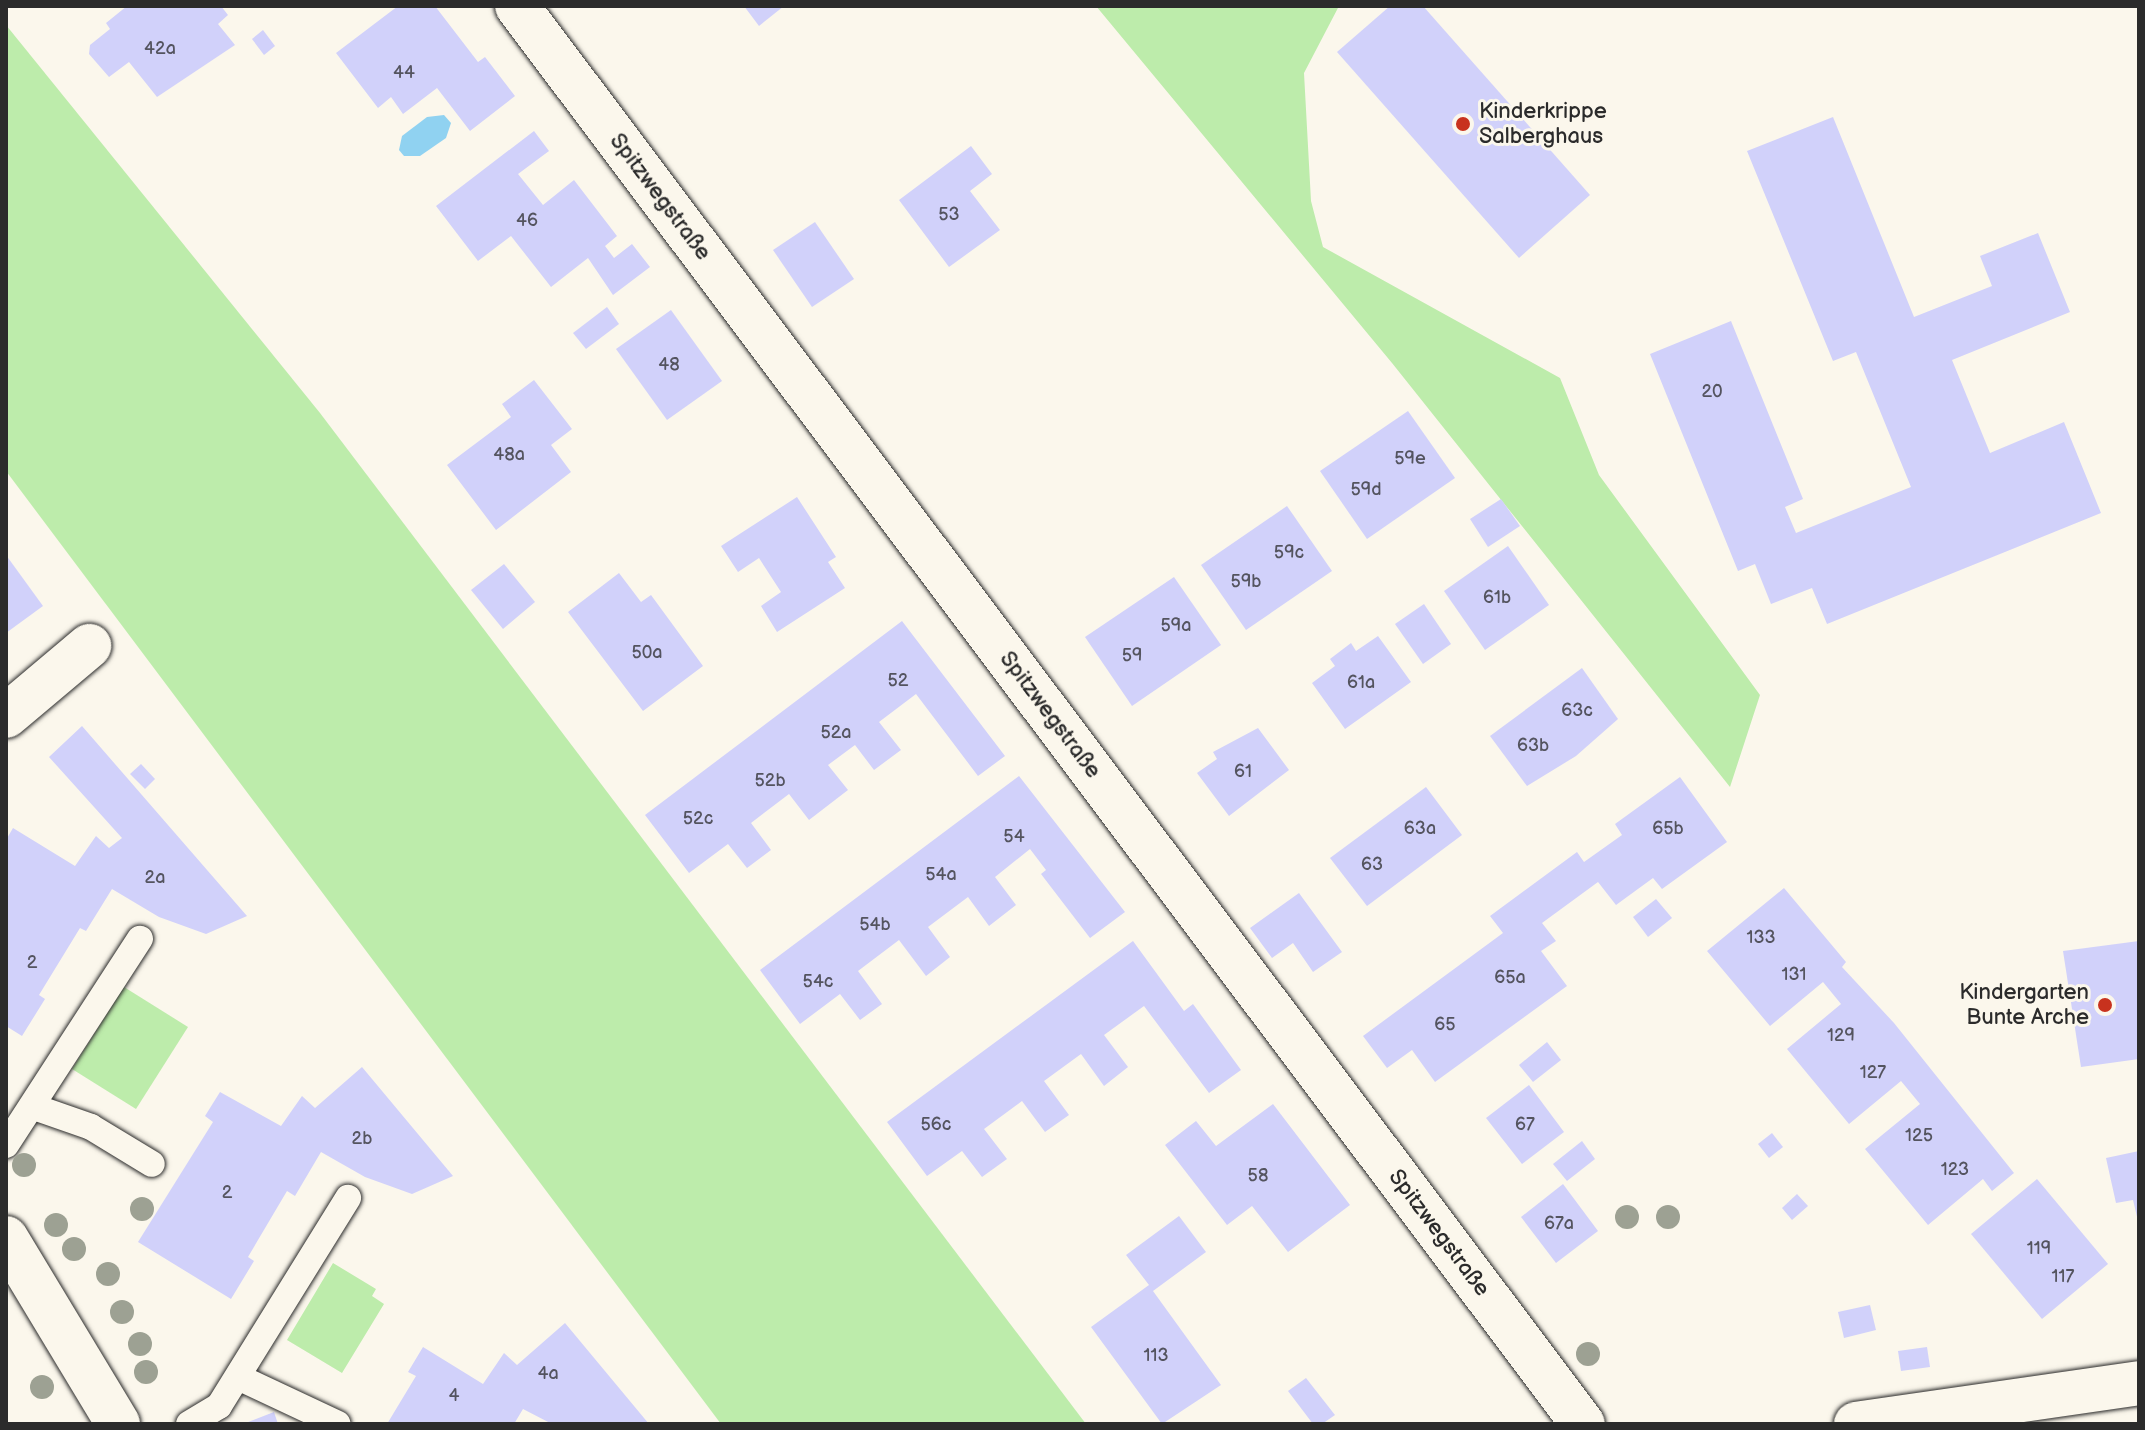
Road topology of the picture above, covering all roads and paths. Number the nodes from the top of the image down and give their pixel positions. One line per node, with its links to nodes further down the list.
1 (517, 6): 15 (street, Spitzwegstraße)
2 (89, 646): 3 (street)
3 (6, 716)
4 (140, 939): 5 (lane)
5 (34, 1107): 6 (lane); 7 (lane)
6 (6, 1145)
7 (152, 1164)
8 (348, 1198): 10 (lane)
9 (6, 1238): 12 (street)
10 (238, 1377): 13 (lane); 14 (lane)
11 (2139, 1383): 16 (street)
12 (118, 1424)
13 (189, 1424)
14 (338, 1424)
15 (1583, 1424)
16 (1856, 1424)

